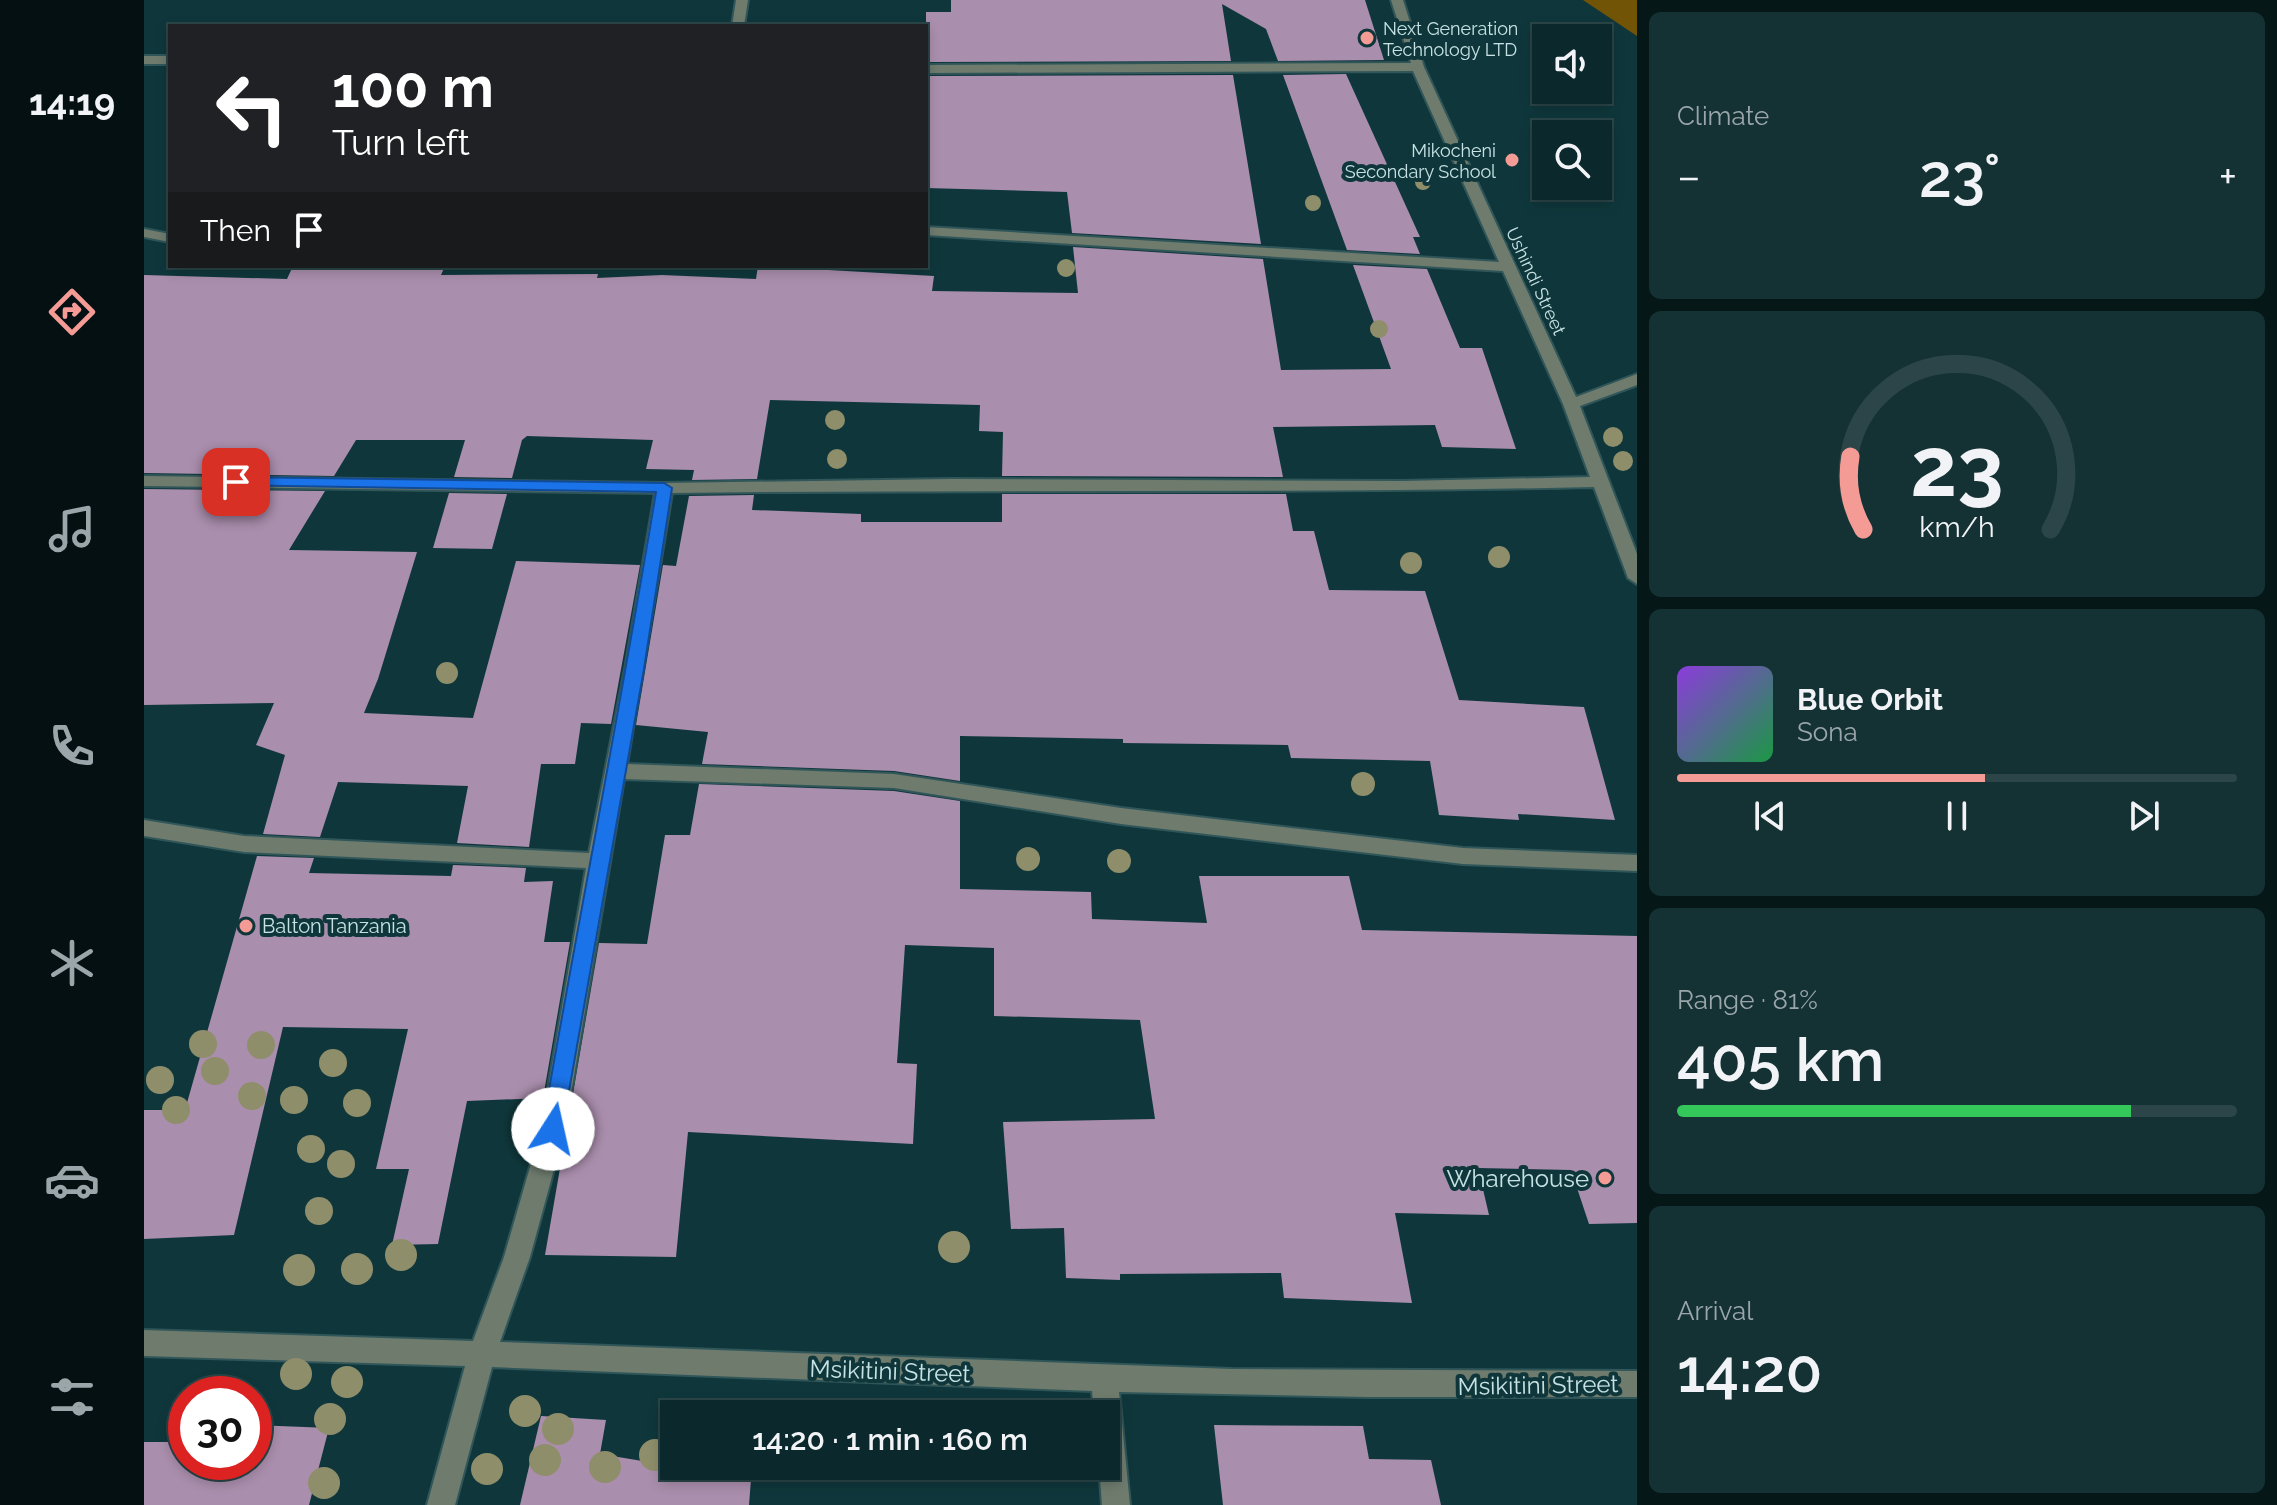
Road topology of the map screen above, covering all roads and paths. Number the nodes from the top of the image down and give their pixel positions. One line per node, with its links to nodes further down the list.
1 (742, 0): 3 (street)
2 (1397, 0): 6 (street, Ushindi Street)
3 (738, 24)
4 (144, 60): 5 (street)
5 (168, 60)
6 (1418, 67): 7 (street); 11 (street, Ushindi Street)
7 (928, 69)
8 (928, 231): 11 (street)
9 (144, 233): 10 (street)
10 (168, 238)
11 (1506, 267): 13 (street, Ushindi Street)
12 (1637, 379): 13 (street)
13 (1571, 404): 15 (street, Ushindi Street)
14 (144, 481): 16 (street)
15 (1600, 482): 16 (street); 17 (street, Ushindi Street)
16 (664, 488): 18 (street)
17 (1637, 578)
18 (617, 771): 20 (street); 21 (street)
19 (144, 828): 20 (street)
20 (598, 861): 23 (street)
21 (1637, 863)
22 (144, 1343): 23 (street, Msikitini Street)
23 (482, 1354): 24 (street, Msikitini Street); 26 (street)
24 (1105, 1381): 25 (street, Msikitini Street); 27 (street)
25 (1637, 1384)
26 (441, 1505)
27 (1116, 1505)

